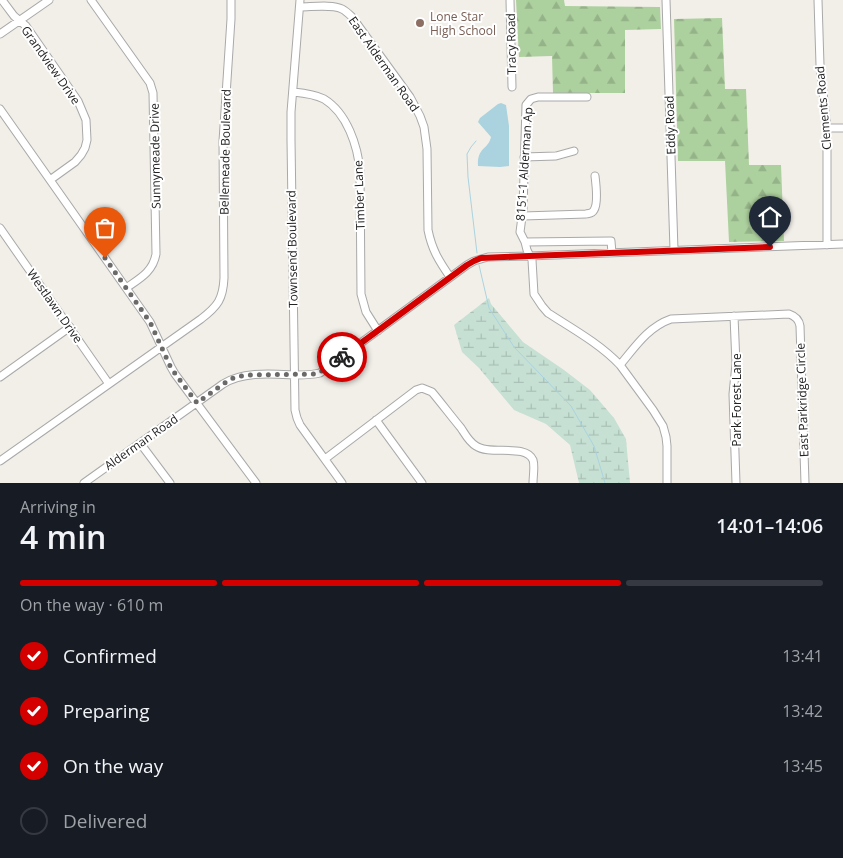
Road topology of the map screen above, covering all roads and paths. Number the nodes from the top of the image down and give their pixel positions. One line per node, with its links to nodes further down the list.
1 (2, 0): 9 (street, Grandview Drive)
2 (49, 0): 9 (street)
3 (91, 0): 30 (street, Sunnymeade Drive)
4 (232, 0): 34 (street, Bellemeade Boulevard)
5 (510, 0): 11 (street, Tracy Road)
6 (666, 0): 26 (street, Eddy Road)
7 (818, 0): 15 (street, Clements Road)
8 (300, 3): 12 (street, Townsend Boulevard); 29 (street, East Alderman Road)
9 (19, 21): 10 (street); 20 (street, Grandview Drive)
10 (0, 34)
11 (512, 87)
12 (293, 92): 33 (street, Timber Lane); 36 (street, Townsend Boulevard)
13 (587, 97): 18 (street, 8151-1 Alderman Ap)
14 (0, 109): 20 (street)
15 (827, 128): 16 (street); 25 (street, Clements Road)
16 (843, 128)
17 (574, 151): 18 (street)
18 (524, 157): 21 (street, 8151-1 Alderman Ap)
19 (595, 176): 21 (street)
20 (50, 180): 30 (street)
21 (523, 216): 24 (street, 8151-1 Alderman Ap)
22 (0, 228): 32 (street, Westlawn Drive)
23 (843, 244): 25 (street, Alderman Road)
24 (526, 245): 27 (street); 28 (street, 8151-1 Alderman Ap)
25 (827, 245): 26 (street, Alderman Road)
26 (674, 250): 27 (street, Alderman Road)
27 (612, 252): 28 (street, Alderman Road)
28 (529, 256): 29 (street, Alderman Road); 35 (street, 8151-1 Alderman Ap)
29 (450, 277): 33 (street, Alderman Road)
30 (126, 288): 34 (street)
31 (734, 316): 35 (street); 51 (street, Park Forest Lane); 52 (street, East Parkridge Circle)
32 (70, 327): 37 (street); 38 (street, Westlawn Drive)
33 (378, 331): 36 (street, Alderman Road)
34 (161, 346): 38 (street); 39 (street)
35 (620, 365): 50 (street, 8151-1 Alderman Ap)
36 (294, 375): 39 (street, Alderman Road); 42 (street, Townsend Boulevard)
37 (0, 377)
38 (109, 384): 43 (street)
39 (197, 403): 41 (street, Alderman Road); 46 (street)
40 (376, 420): 42 (street); 48 (street); 49 (street)
41 (140, 443): 44 (street, Alderman Road); 45 (street)
42 (324, 459): 47 (street, Townsend Boulevard)
43 (0, 461)
44 (84, 483)
45 (170, 483)
46 (256, 483)
47 (342, 483)
48 (422, 483)
49 (533, 483)
50 (668, 483)
51 (736, 483)
52 (805, 483)

